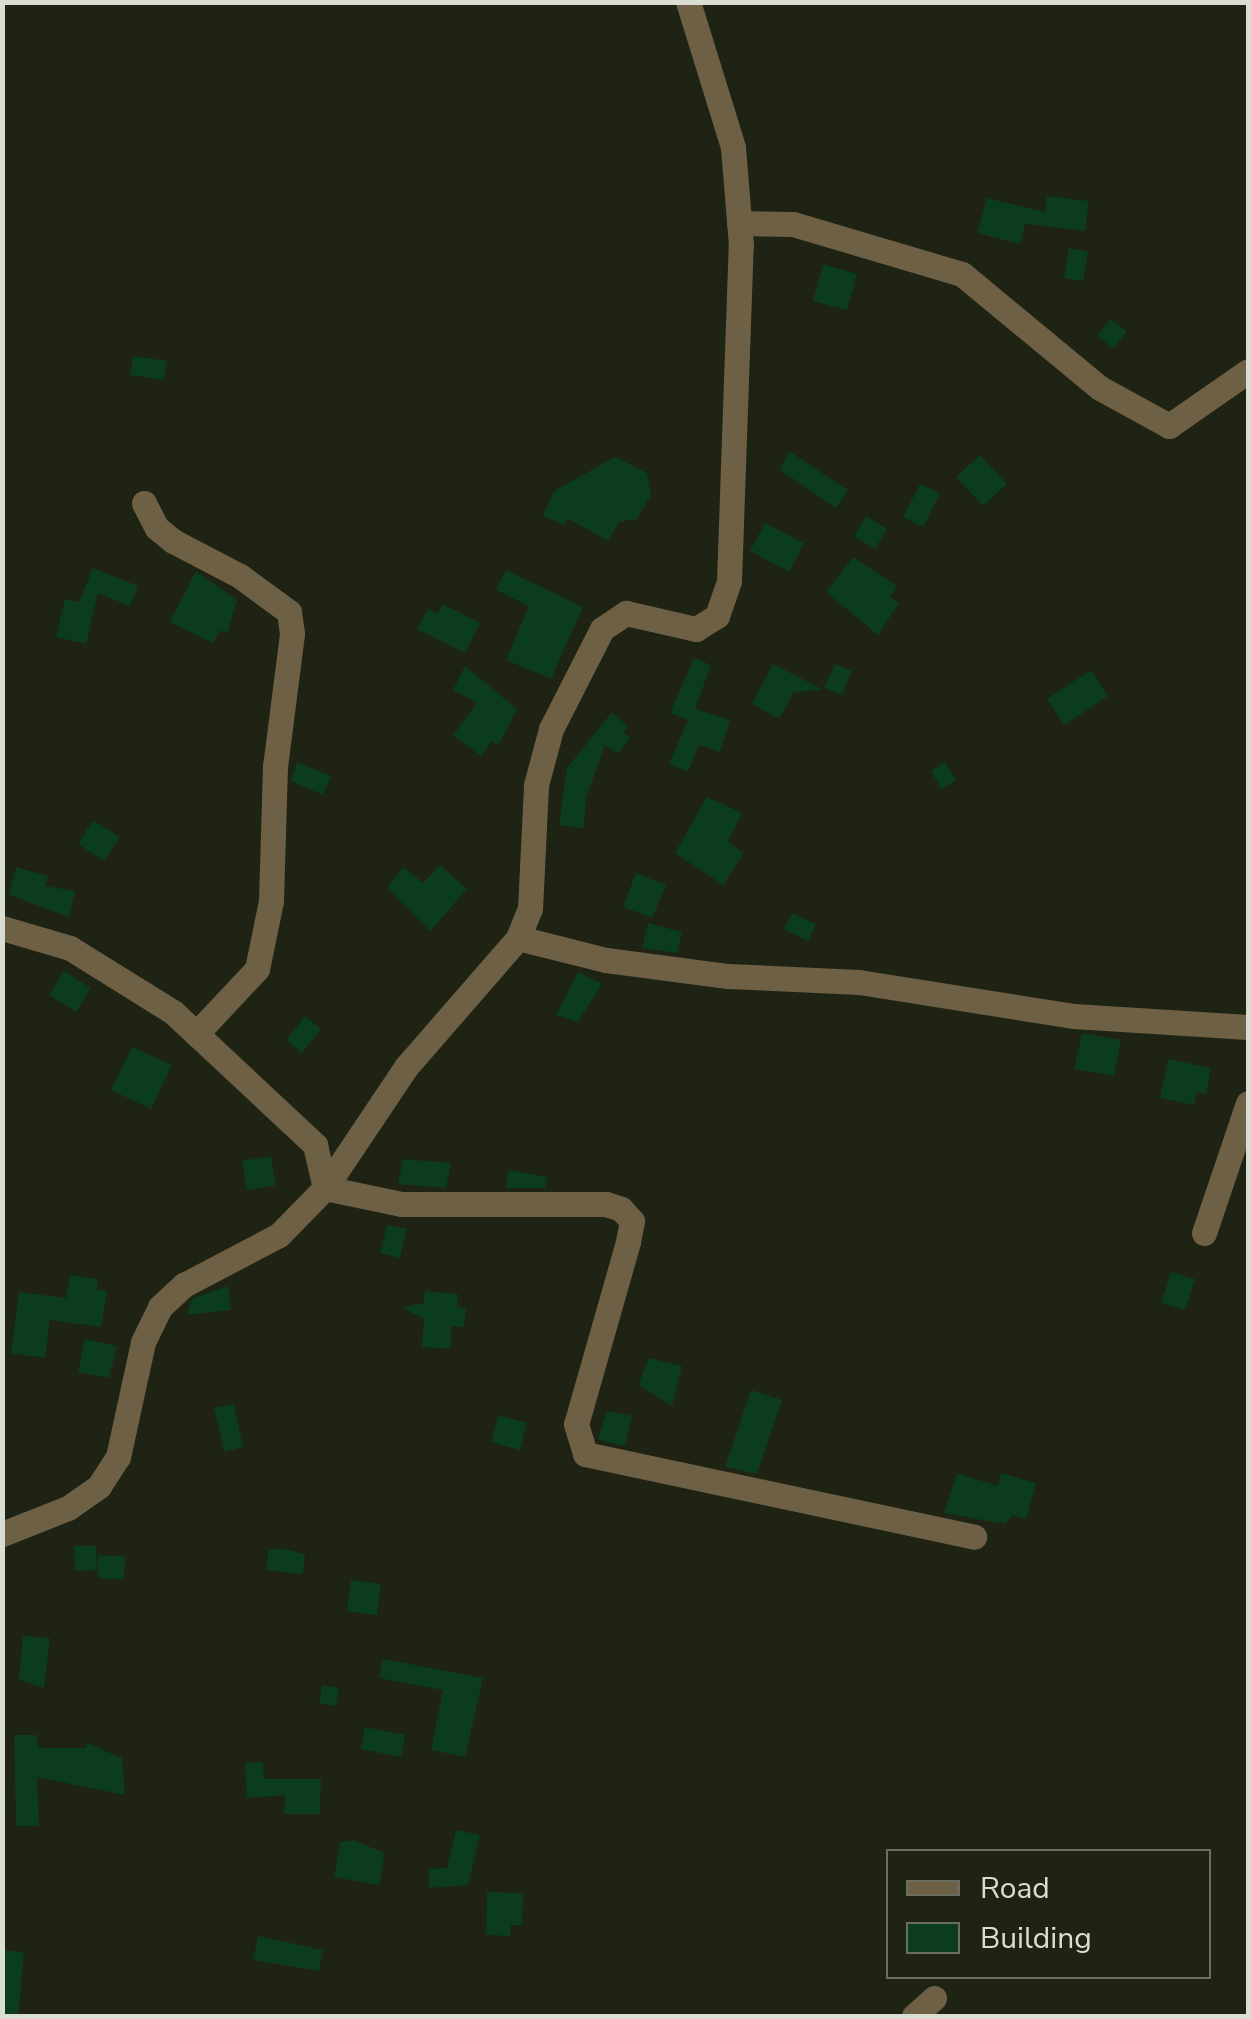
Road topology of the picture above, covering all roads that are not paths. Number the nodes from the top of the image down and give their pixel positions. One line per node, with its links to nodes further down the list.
1 (688, 2): 2 (street)
2 (739, 224): 3 (street); 6 (street)
3 (1248, 371)
4 (144, 502): 8 (street)
5 (2, 928): 8 (street)
6 (518, 938): 7 (street); 10 (street)
7 (1248, 1027)
8 (196, 1034): 10 (street)
9 (1248, 1104): 11 (street)
10 (325, 1188): 12 (street); 13 (street)
11 (1204, 1233)
12 (2, 1534)
13 (974, 1536)
14 (934, 1998): 15 (street)
15 (914, 2016)

